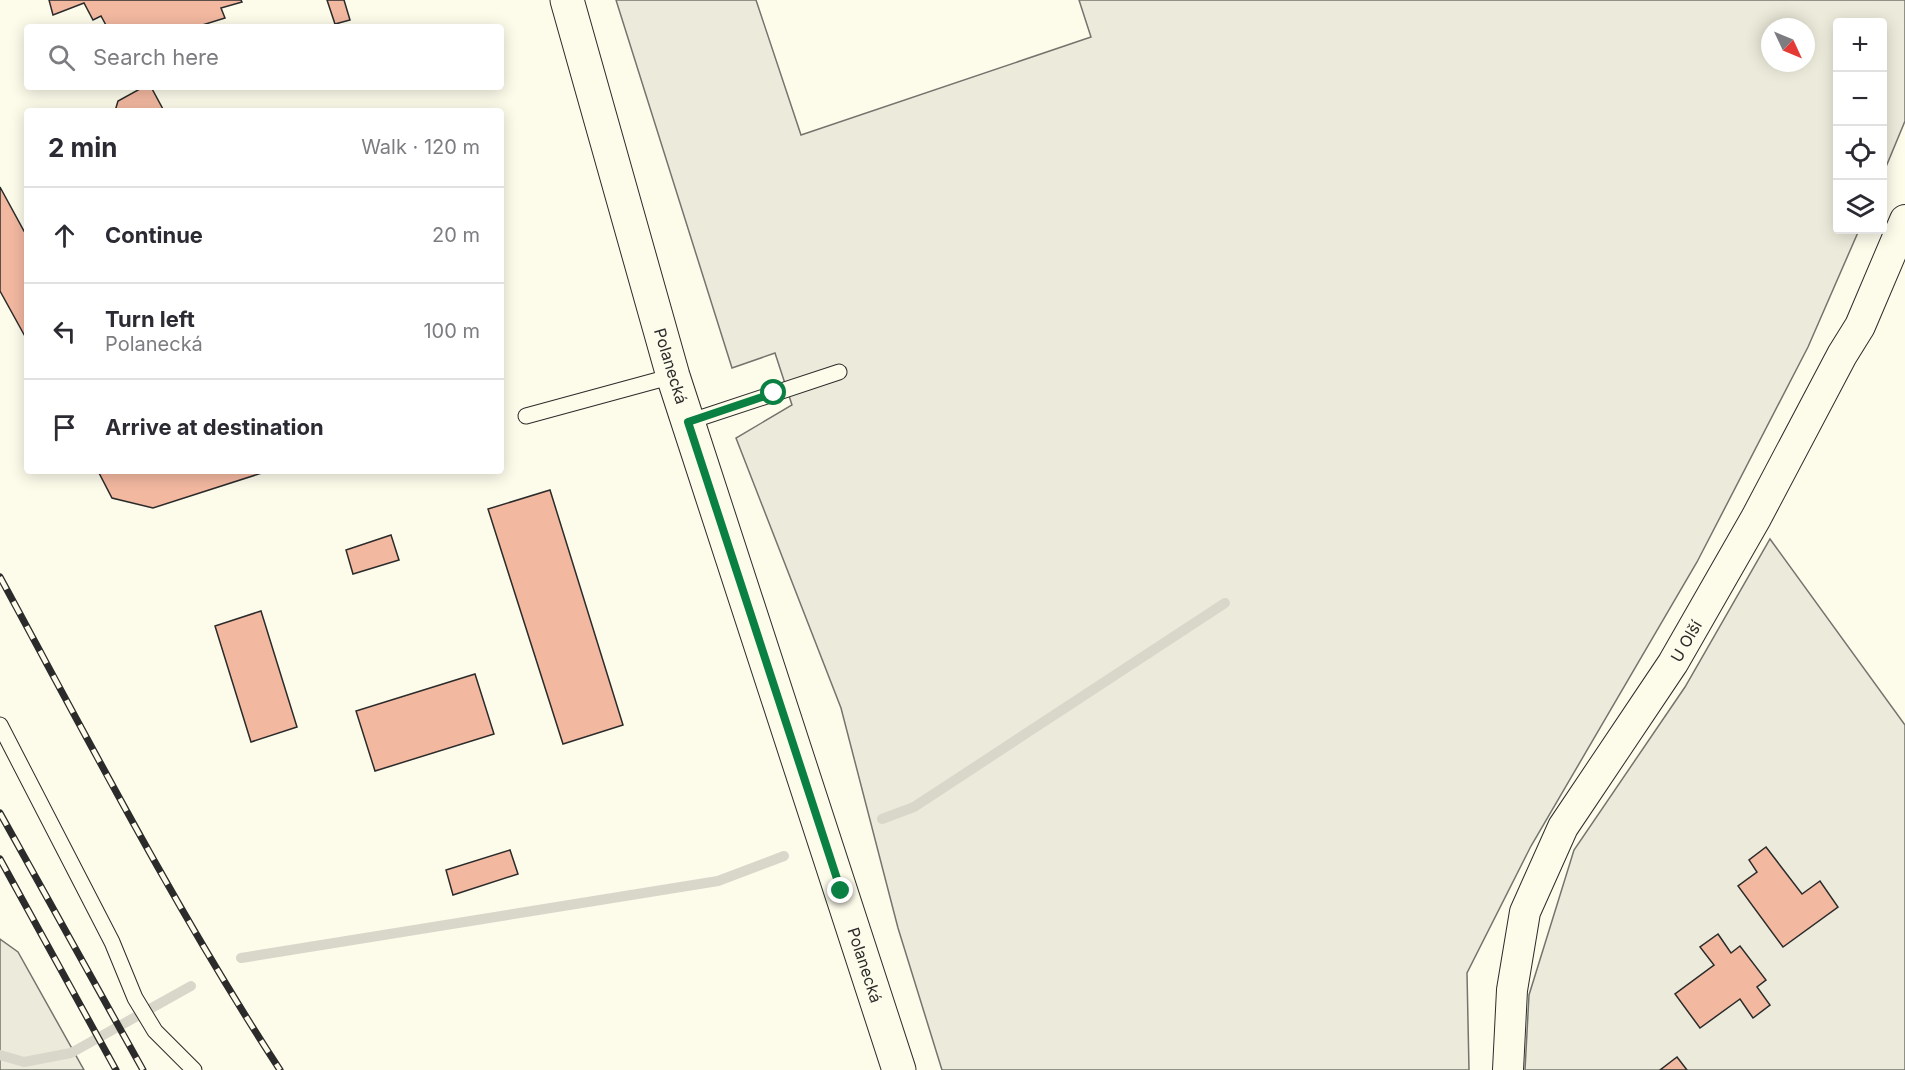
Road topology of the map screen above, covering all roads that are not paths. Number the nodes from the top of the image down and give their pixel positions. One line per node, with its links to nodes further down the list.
1 (567, 0): 4 (street, Polanecká)
2 (1905, 220): 10 (street, U Olší)
3 (839, 372): 6 (lane)
4 (673, 376): 5 (lane); 6 (street, Polanecká)
5 (526, 416)
6 (688, 422): 9 (street, Polanecká)
7 (0, 725): 8 (lane)
8 (194, 1070)
9 (899, 1070)
10 (1508, 1070)

